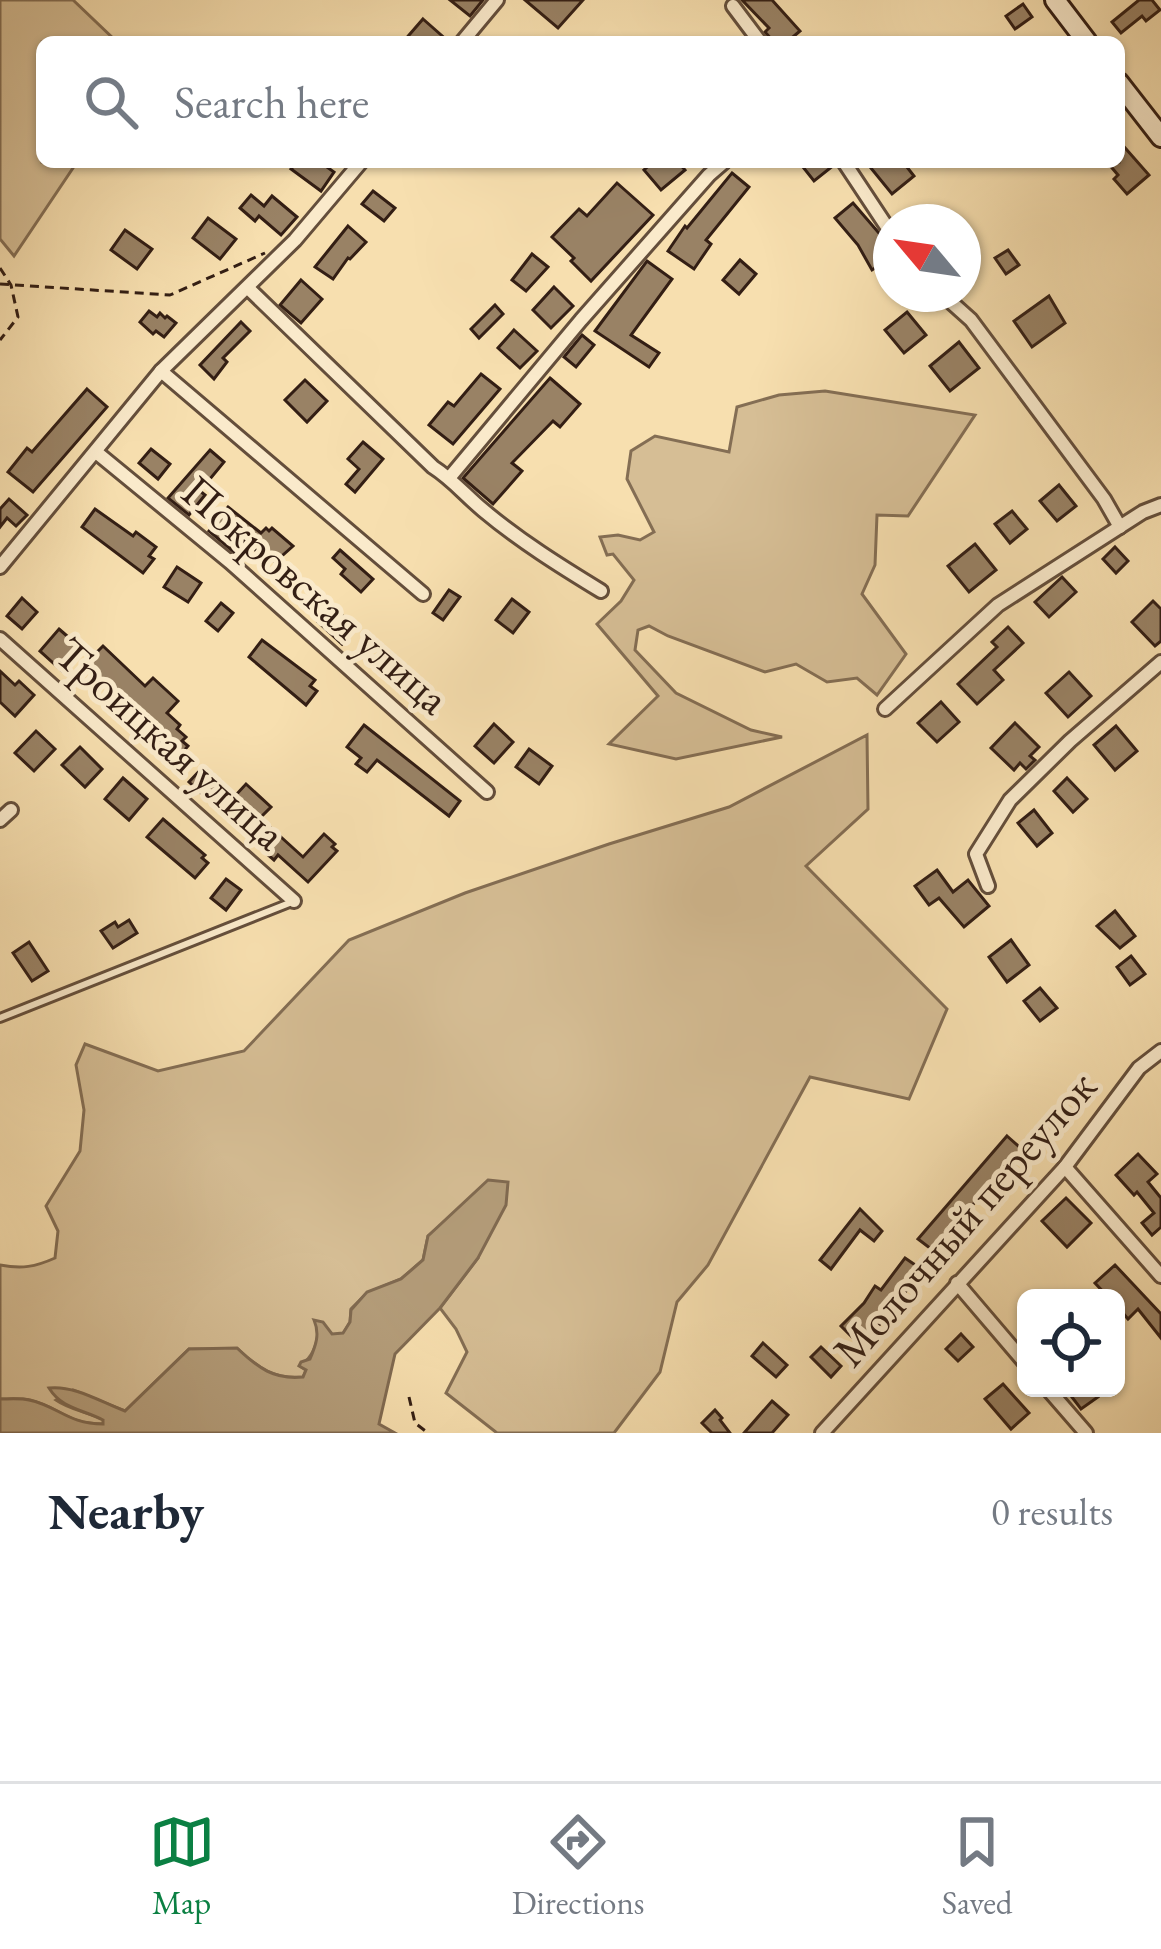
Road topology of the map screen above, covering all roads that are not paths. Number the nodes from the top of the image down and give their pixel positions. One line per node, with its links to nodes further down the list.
1 (497, 0): 4 (street)
2 (1055, 0): 6 (street)
3 (733, 6): 5 (street)
4 (467, 36)
5 (756, 36)
6 (1083, 36)
7 (1125, 91): 8 (street)
8 (1161, 137)
9 (356, 168): 13 (street)
10 (717, 168): 17 (street)
11 (848, 168): 12 (street)
12 (873, 206)
13 (248, 288): 15 (street); 17 (street)
14 (962, 312): 19 (street)
15 (161, 371): 16 (street); 22 (street)
16 (96, 452): 20 (street); 26 (street, Покровская улица)
17 (449, 477): 21 (street)
18 (1161, 505): 19 (street)
19 (1120, 527): 25 (street)
20 (0, 567)
21 (601, 591)
22 (423, 594)
23 (0, 639): 28 (street, Троицкая улица)
24 (1161, 662): 27 (street)
25 (885, 709)
26 (487, 792)
27 (988, 886)
28 (294, 901): 29 (lane)
29 (0, 1018)
30 (1161, 1051): 31 (street, Молочный переулок)
31 (1065, 1166): 32 (street); 33 (street, Молочный переулок)
32 (1161, 1276)
33 (957, 1283): 34 (street); 36 (street, Молочный переулок)
34 (1017, 1353)
35 (1055, 1397): 37 (street)
36 (822, 1433)
37 (1086, 1433)

